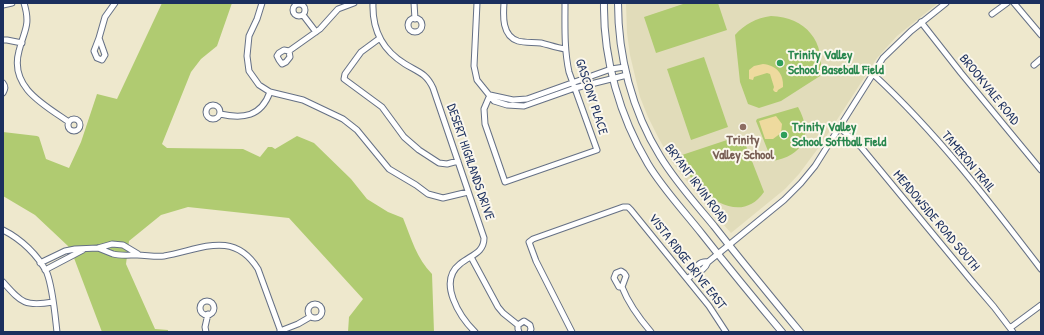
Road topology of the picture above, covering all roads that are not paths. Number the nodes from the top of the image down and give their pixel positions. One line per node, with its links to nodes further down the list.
1 (12, 3): 16 (street)
2 (24, 3): 26 (street)
3 (114, 3): 23 (street)
4 (262, 3): 40 (street)
5 (354, 3): 21 (street)
6 (373, 3): 24 (street, DESERT HIGHLANDS DRIVE)
7 (414, 3): 19 (street)
8 (477, 3): 41 (street)
9 (504, 3): 27 (street)
10 (565, 3): 27 (street, GASCONY PLACE)
11 (604, 3): 32 (main road, BRYANT IRVIN ROAD)
12 (618, 3): 31 (main road, BRYANT IRVIN ROAD)
13 (946, 3): 20 (street)
14 (1007, 3): 17 (street)
15 (1014, 3): 22 (street)
16 (3, 5)
17 (992, 14)
18 (304, 15): 21 (street)
19 (415, 18)
20 (921, 22): 33 (street); 46 (street, BROOKVALE ROAD)
21 (316, 32): 28 (street)
22 (1041, 35)
23 (100, 38)
24 (380, 38): 45 (street, DESERT HIGHLANDS DRIVE); 45 (street)
25 (3, 40): 26 (street)
26 (22, 43): 43 (street)
27 (565, 50): 37 (street, GASCONY PLACE)
28 (289, 51)
29 (1041, 59): 30 (street)
30 (1034, 65)
31 (625, 66): 32 (street); 34 (main road, BRYANT IRVIN ROAD)
32 (610, 69): 35 (main road, BRYANT IRVIN ROAD); 37 (street)
33 (872, 74): 44 (street); 56 (street, TAMERON TRAIL)
34 (627, 75): 35 (street); 49 (main road, BRYANT IRVIN ROAD)
35 (613, 77): 38 (street); 52 (main road, BRYANT IRVIN ROAD)
36 (3, 83): 39 (street)
37 (573, 83): 38 (street, GASCONY PLACE); 41 (street)
38 (575, 88): 41 (street); 41 (street, GASCONY PLACE)
39 (3, 92)
40 (270, 92): 42 (street); 47 (street)
41 (490, 96)
42 (220, 114)
43 (68, 122)
44 (840, 128): 49 (street); 66 (street, MEADOWSIDE ROAD SOUTH)
45 (458, 161): 47 (street, DESERT HIGHLANDS DRIVE)
46 (1041, 170)
47 (468, 192): 54 (street, DESERT HIGHLANDS DRIVE)
48 (3, 230): 55 (street)
49 (728, 245): 52 (street); 77 (main road, BRYANT IRVIN ROAD)
50 (98, 248): 51 (street); 53 (street); 53 (street)
51 (84, 249): 55 (street); 57 (street)
52 (718, 254): 58 (street); 76 (main road, BRYANT IRVIN ROAD)
53 (139, 255): 69 (street)
54 (471, 257): 65 (street); 70 (street, DESERT HIGHLANDS DRIVE)
55 (40, 263): 57 (street)
56 (1041, 269)
57 (45, 270): 61 (street)
58 (688, 278): 73 (street, VISTA RIDGE DRIVE EAST); 75 (street, VISTA RIDGE DRIVE EAST)
59 (3, 282): 61 (street)
60 (622, 287): 74 (street)
61 (53, 302): 67 (street)
62 (1041, 305): 66 (street)
63 (208, 314): 68 (street)
64 (310, 317): 69 (street)
65 (518, 324): 71 (street); 72 (street)
66 (1012, 330)
67 (57, 332)
68 (206, 332)
69 (280, 332)
70 (475, 332)
71 (519, 332)
72 (530, 332)
73 (572, 332)
74 (651, 332)
75 (726, 332)
76 (782, 332)
77 (800, 332)

